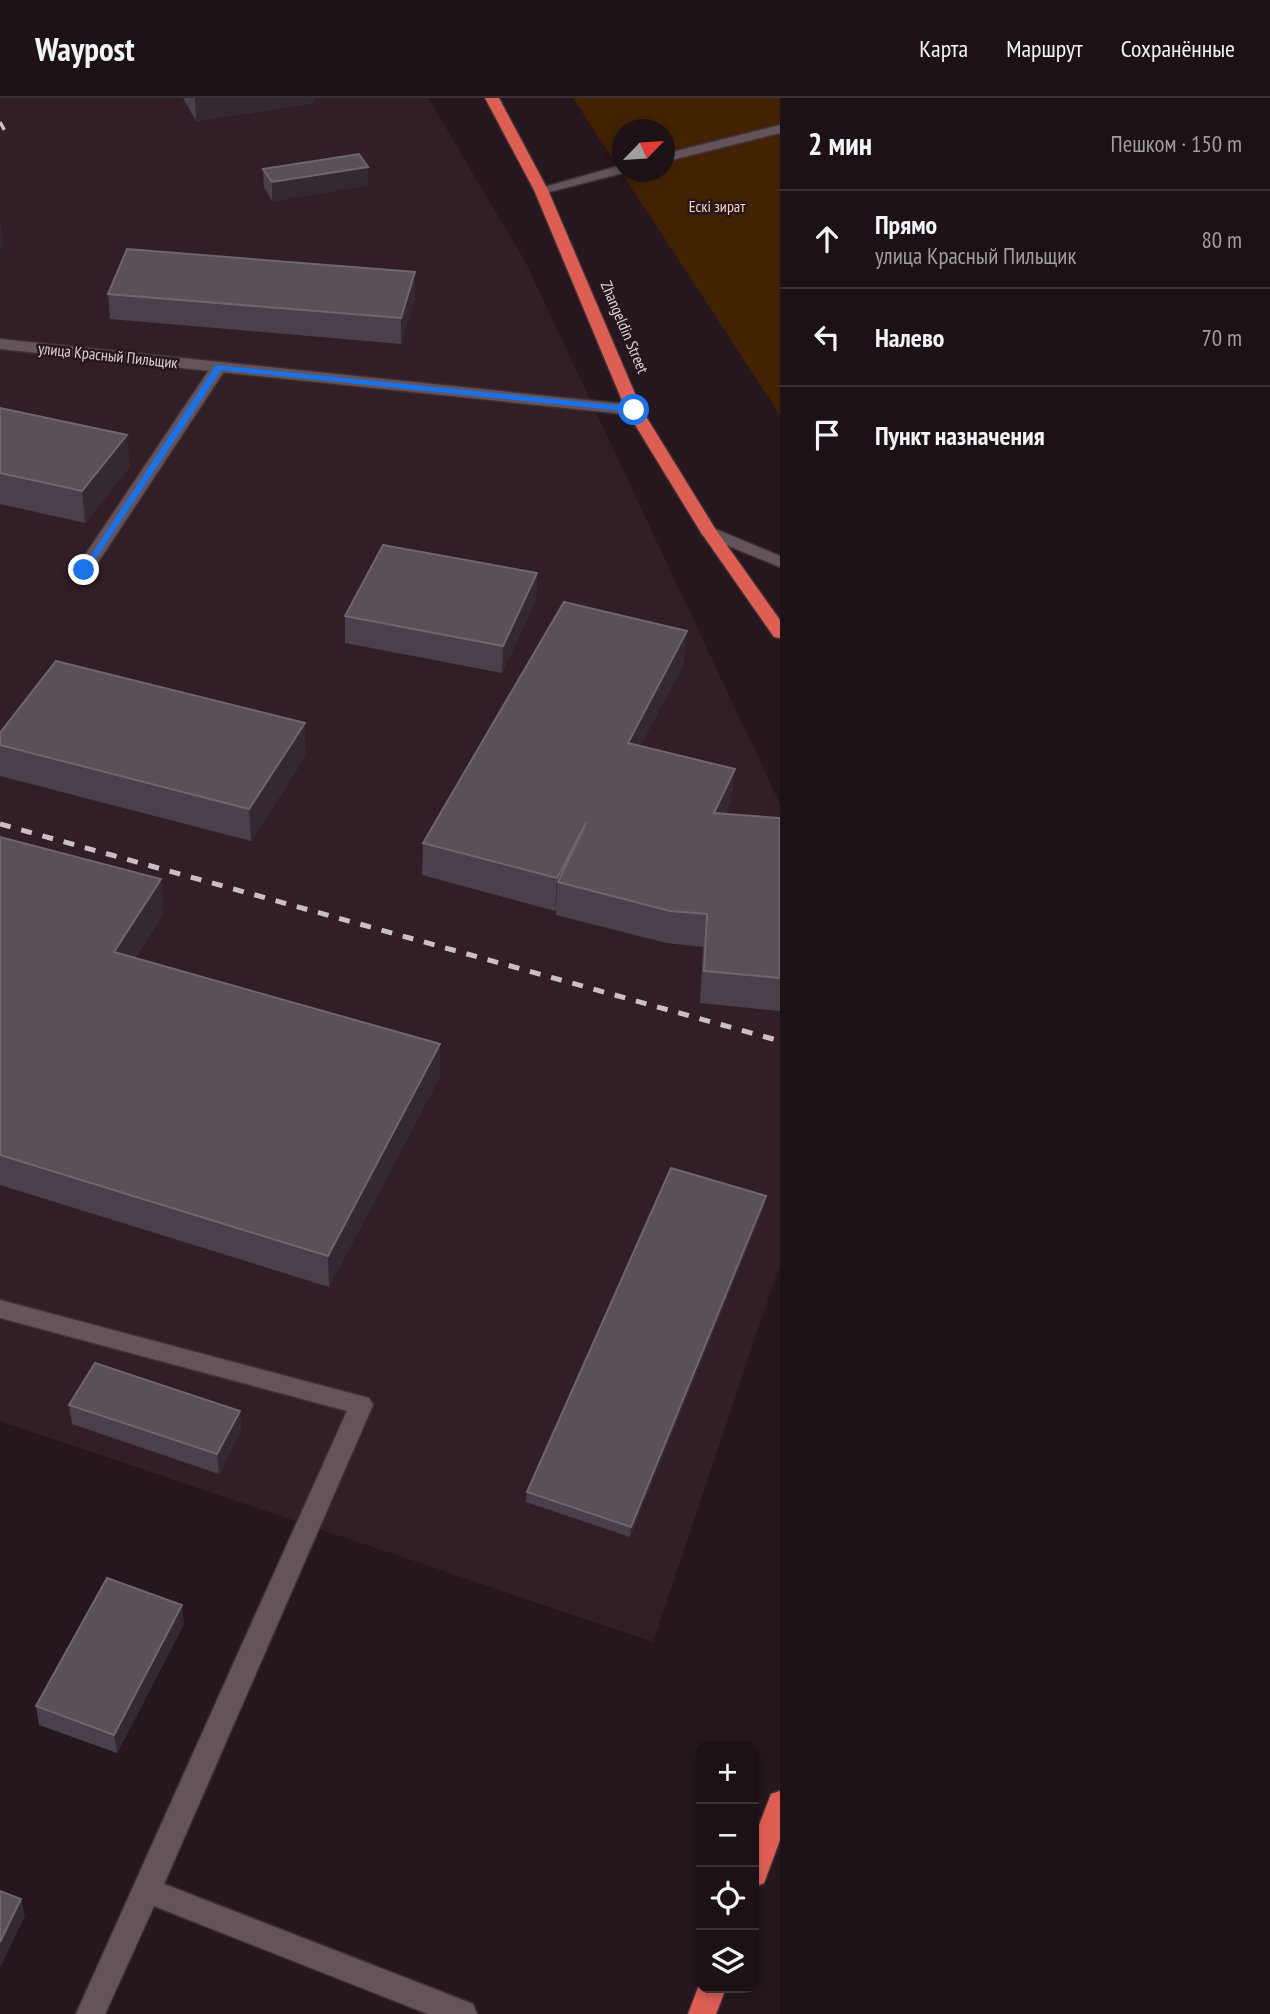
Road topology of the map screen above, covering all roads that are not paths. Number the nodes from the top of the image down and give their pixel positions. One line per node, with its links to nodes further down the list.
1 (492, 98): 5 (highway, Zhangeldin Street)
2 (780, 129): 3 (street)
3 (675, 155)
4 (612, 172): 5 (street)
5 (541, 190): 8 (highway, Zhangeldin Street)
6 (0, 344): 7 (street, улица Красный Пильщик)
7 (219, 367): 8 (street, улица Красный Пильщик); 11 (street)
8 (634, 410): 9 (highway, Zhangeldin Street)
9 (708, 531): 10 (street); 12 (highway, Zhangeldin Street)
10 (780, 562)
11 (84, 570)
12 (780, 633)
13 (0, 1309): 16 (street)
14 (780, 1803): 15 (highway)
15 (757, 1867)
16 (147, 1890): 18 (street); 19 (street)
17 (710, 1993): 20 (highway)
18 (90, 2014)
19 (463, 2014)
20 (702, 2014)

